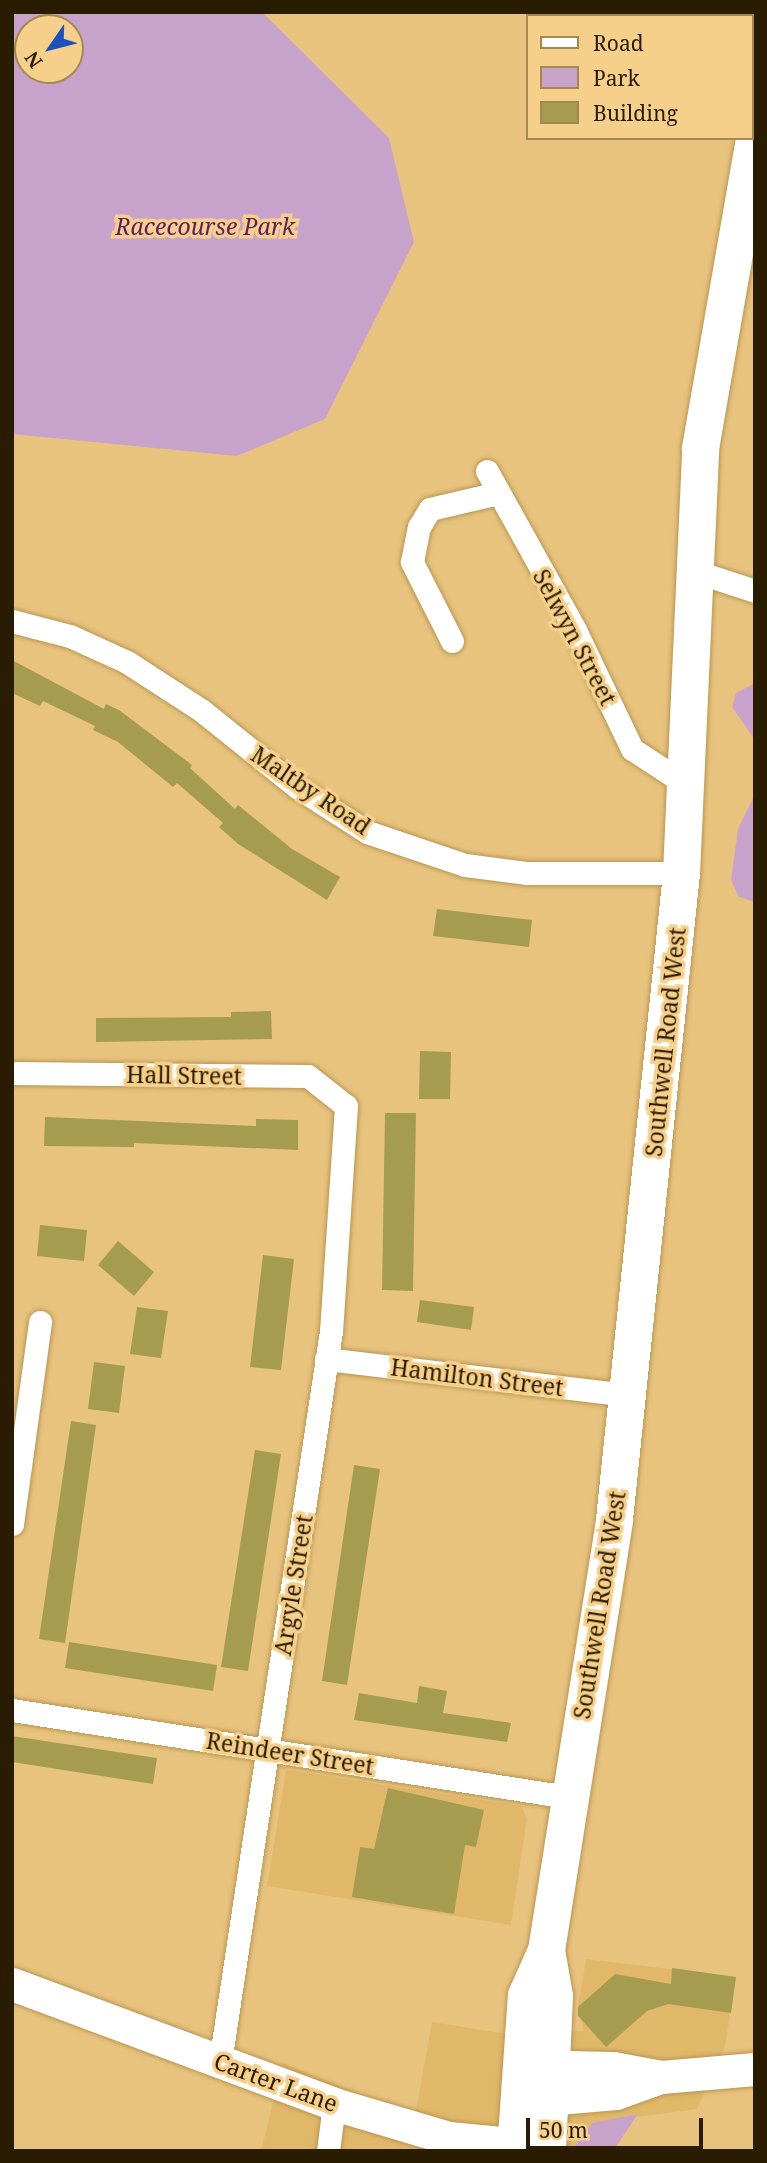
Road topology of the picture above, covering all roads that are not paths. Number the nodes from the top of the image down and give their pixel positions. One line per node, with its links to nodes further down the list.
1 (755, 132): 4 (main road, Southwell Road West)
2 (487, 471): 3 (street, Selwyn Street)
3 (498, 493): 7 (street); 8 (street, Selwyn Street)
4 (697, 572): 5 (street); 8 (main road, Southwell Road West)
5 (755, 591)
6 (12, 621): 9 (street, Maltby Road)
7 (452, 640)
8 (684, 783): 9 (main road, Southwell Road West)
9 (681, 873): 14 (main road, Southwell Road West)
10 (12, 1073): 11 (street, Hall Street)
11 (346, 1106): 13 (street, Argyle Street)
12 (40, 1322): 15 (street)
13 (326, 1359): 14 (street, Hamilton Street); 17 (street, Argyle Street)
14 (628, 1395): 18 (main road, Southwell Road West)
15 (12, 1524)
16 (12, 1710): 17 (street, Reindeer Street)
17 (268, 1749): 18 (street, Reindeer Street); 20 (street, Argyle Street)
18 (568, 1797): 22 (main road, Southwell Road West)
19 (12, 1984): 20 (main road, Carter Lane)
20 (220, 2062): 23 (main road, Carter Lane)
21 (755, 2069): 22 (main road)
22 (533, 2083): 24 (main road, Southwell Road West)
23 (334, 2104): 24 (main road, Carter Lane); 25 (street)
24 (531, 2148)
25 (328, 2151)

